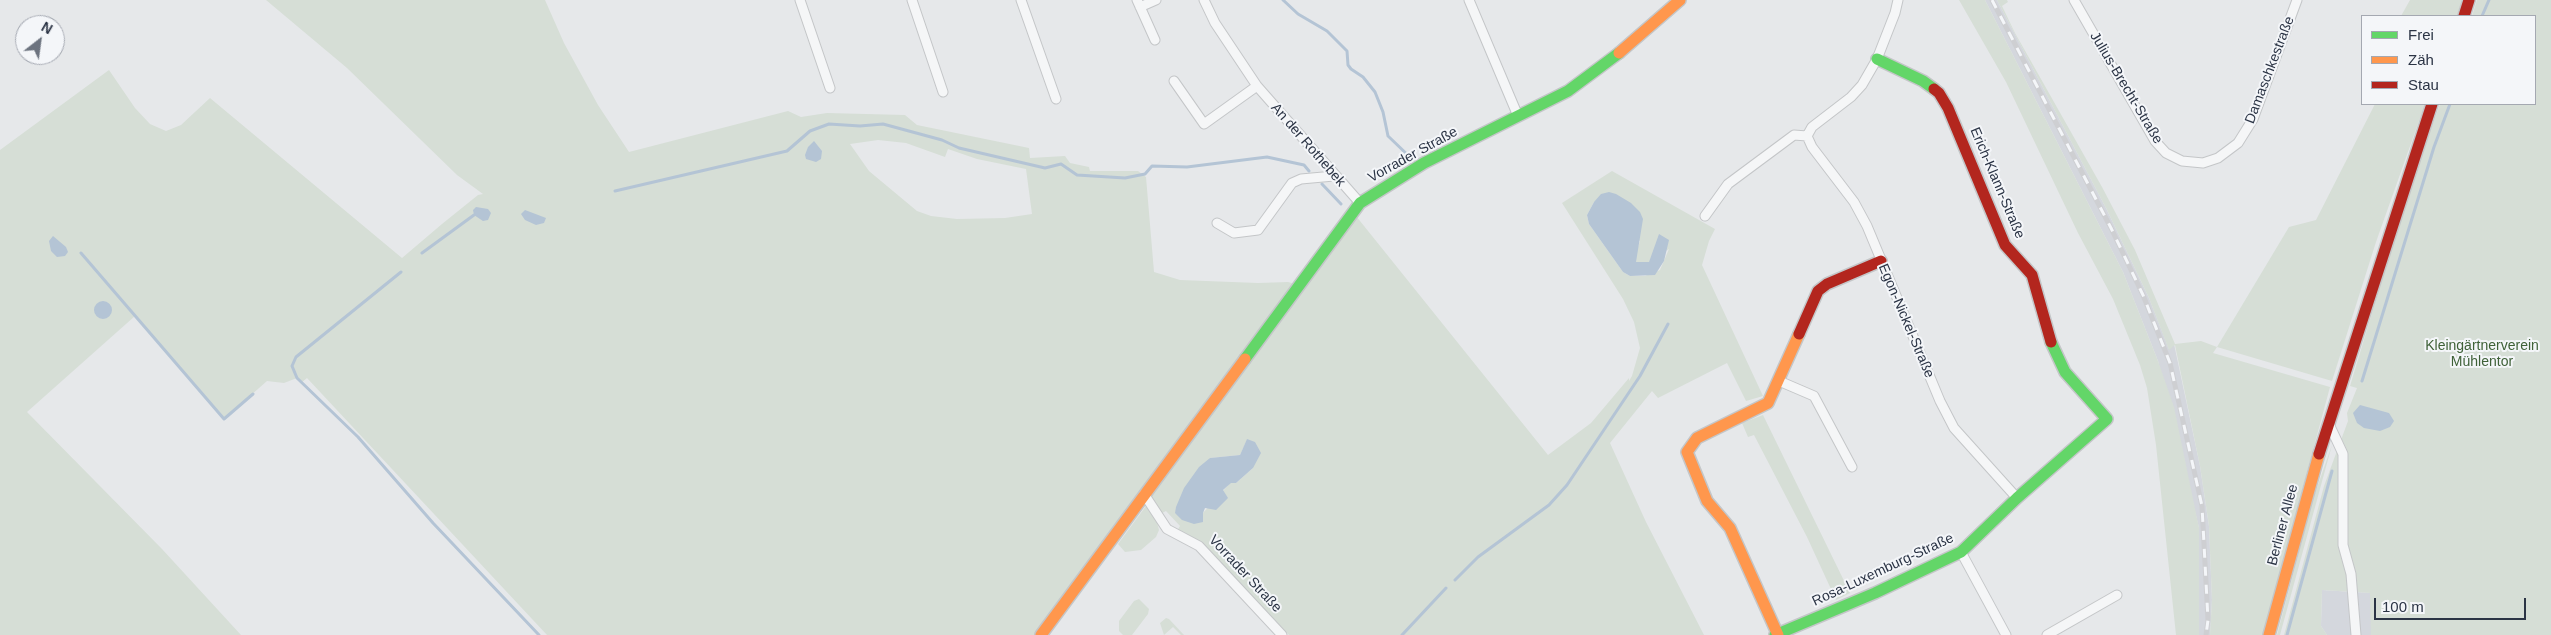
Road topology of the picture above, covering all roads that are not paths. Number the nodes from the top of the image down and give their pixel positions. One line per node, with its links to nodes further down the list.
1 (800, 0): 18 (street)
2 (912, 0): 19 (street)
3 (1021, 0): 20 (street)
4 (1156, 0): 12 (street)
5 (1204, 0): 17 (street, An der Rothebek)
6 (1469, 0): 22 (street)
7 (1680, 0): 22 (street, Vorrader Straße)
8 (1898, 0): 15 (street)
9 (2074, 0): 24 (street, Julius-Brecht-Straße)
10 (2297, 0): 24 (street, Damaschkestraße)
11 (2469, 0): 13 (street)
12 (1138, 4): 14 (street)
13 (2464, 15)
14 (1155, 40)
15 (1877, 60): 23 (street); 31 (street, Erich-Klann-Straße)
16 (1174, 81): 17 (street)
17 (1256, 86): 25 (street, An der Rothebek)
18 (830, 88)
19 (943, 92)
20 (1056, 99)
21 (2432, 105): 32 (street, Berliner Allee)
22 (1518, 116): 26 (street, Vorrader Straße)
23 (1807, 136): 27 (street); 29 (street, Egon-Nickel-Straße)
24 (2218, 158)
25 (1334, 176): 26 (street, An der Rothebek); 28 (street)
26 (1360, 203): 34 (street, Vorrader Straße)
27 (1705, 216)
28 (1217, 223)
29 (1880, 261): 30 (street); 35 (street, Egon-Nickel-Straße)
30 (1780, 381): 33 (street); 40 (street)
31 (2107, 419): 35 (street, Rosa-Luxemburg-Straße)
32 (2329, 424): 43 (street, Berliner Allee); 44 (street)
33 (1852, 467)
34 (1144, 494): 38 (street, Vorrader Straße); 39 (street, Vorrader Straße)
35 (2016, 498): 36 (street, Rosa-Luxemburg-Straße)
36 (1961, 552): 40 (street, Rosa-Luxemburg-Straße); 41 (street)
37 (2117, 595): 42 (street)
38 (1041, 635)
39 (1282, 635)
40 (1777, 635)
41 (2006, 635)
42 (2047, 635)
43 (2270, 635)
44 (2356, 635)

